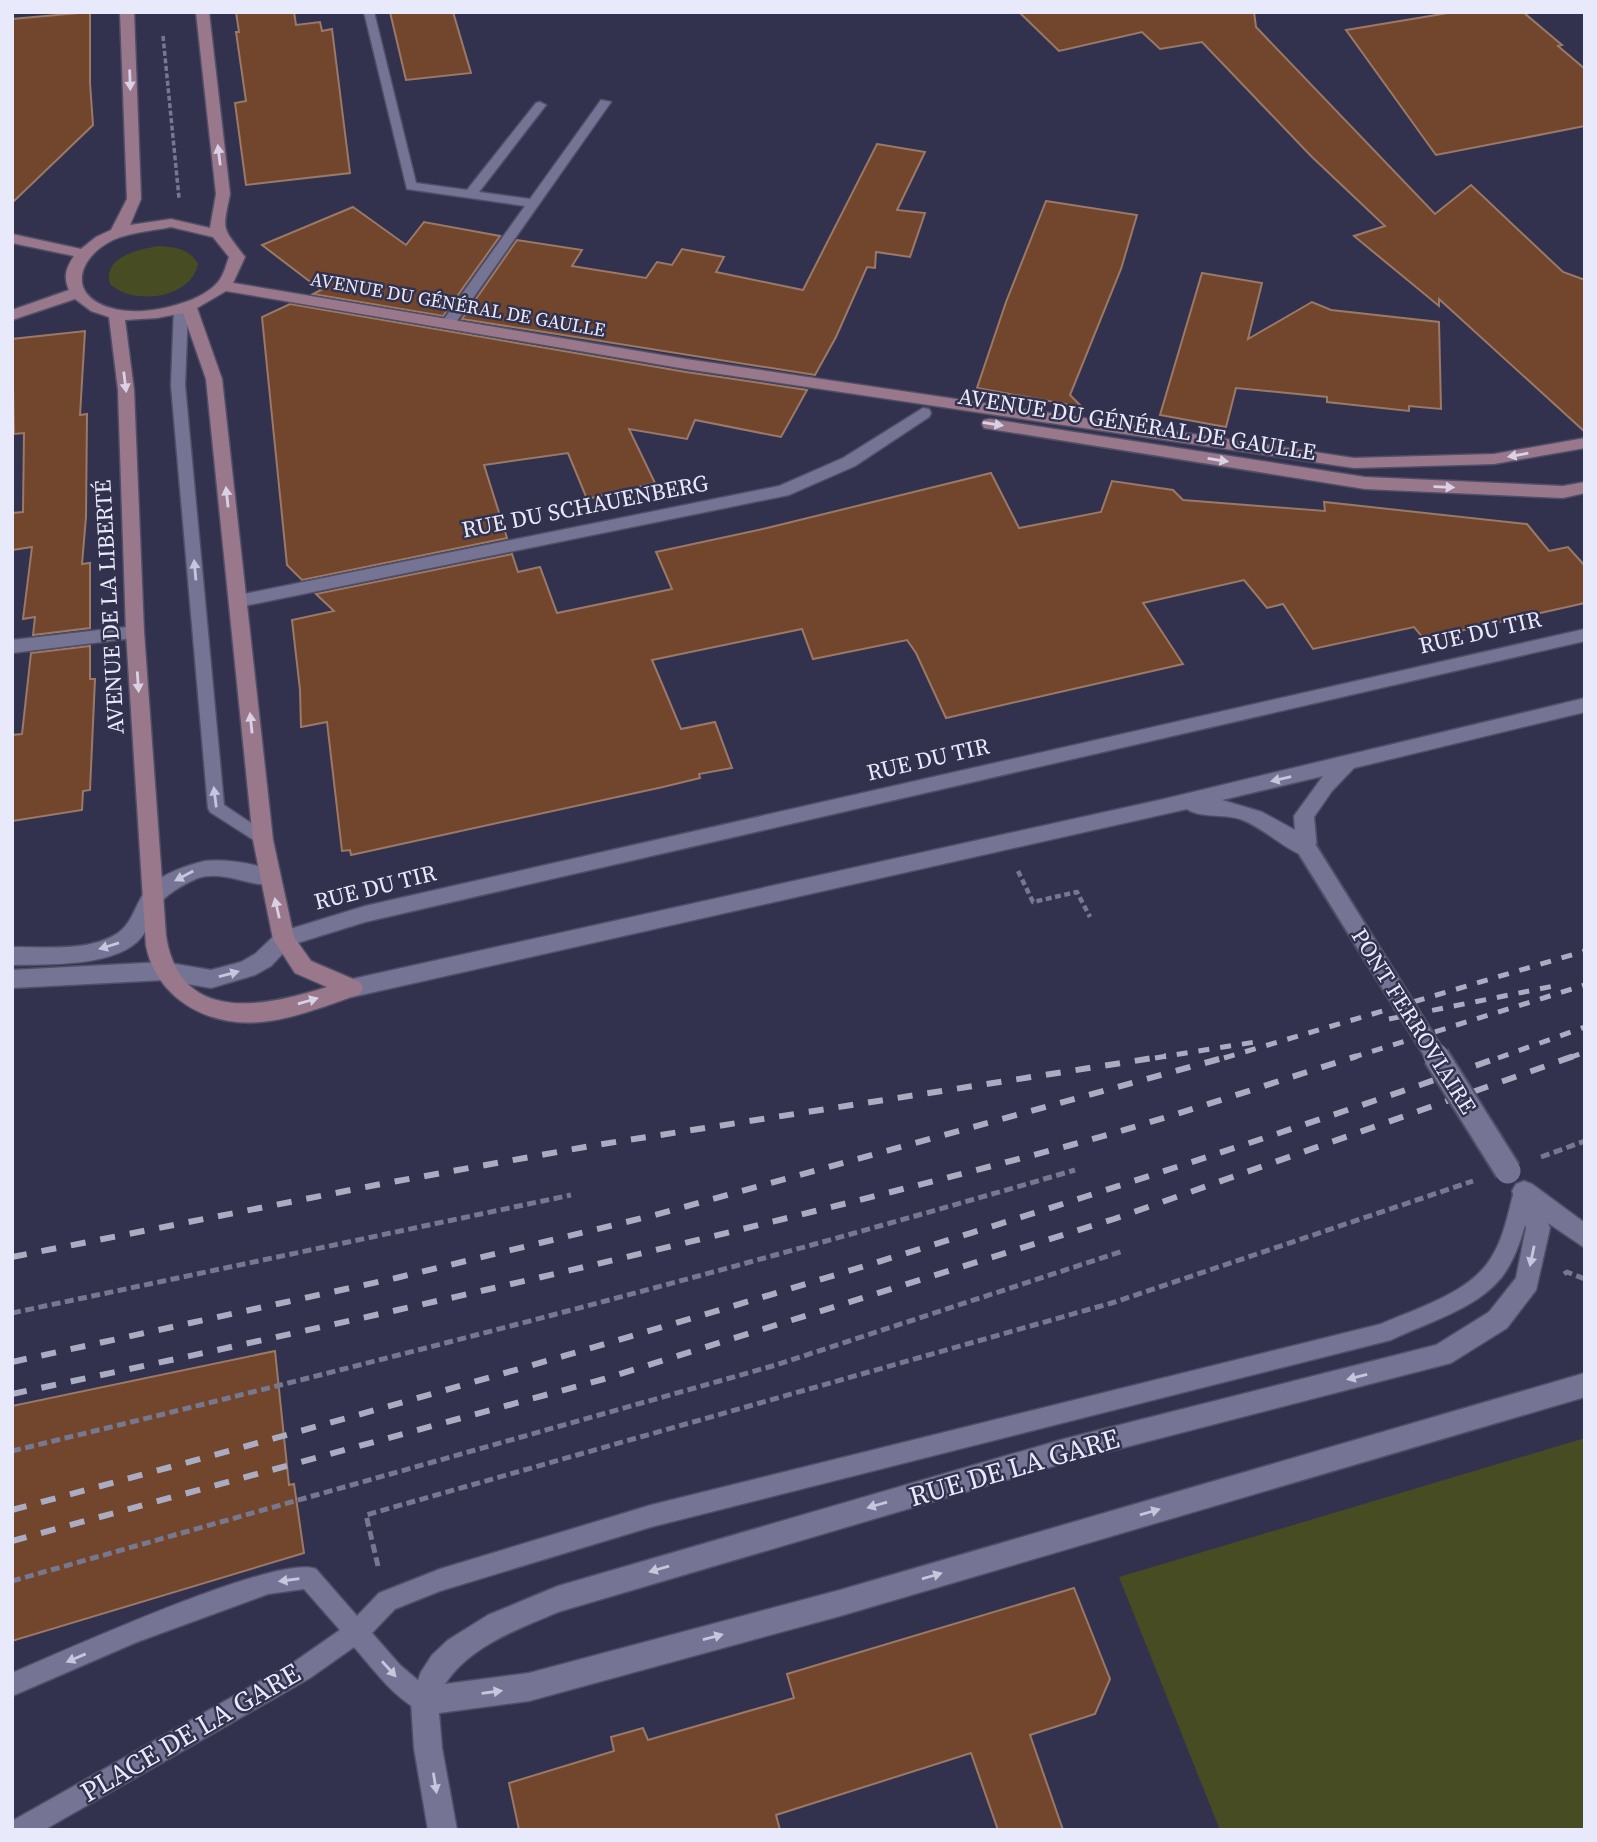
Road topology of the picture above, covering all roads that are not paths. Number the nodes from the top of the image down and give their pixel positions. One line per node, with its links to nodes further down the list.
1 (127, 12): 8 (main road, one-way to 8)
2 (202, 12): 9 (main road, one-way to 2)
3 (369, 12): 6 (lane)
4 (605, 102): 7 (lane)
5 (540, 106): 6 (lane)
6 (470, 195): 7 (lane)
7 (533, 203): 17 (lane)
8 (116, 233): 9 (main road); 11 (main road)
9 (218, 234): 12 (main road)
10 (12, 238): 11 (main road)
11 (84, 254): 13 (main road)
12 (223, 286): 14 (main road); 17 (main road, AVENUE DU GÉNÉRAL DE GAULLE)
13 (76, 293): 15 (main road); 16 (main road)
14 (185, 308): 15 (main road); 24 (main road, one-way to 14); 31 (lane, one-way to 14)
15 (116, 314): 25 (main road, AVENUE DE LA LIBERTÉ, one-way to 25)
16 (12, 315)
17 (449, 322): 18 (main road, AVENUE DU GÉNÉRAL DE GAULLE)
18 (686, 364): 19 (main road, AVENUE DU GÉNÉRAL DE GAULLE); 20 (main road, AVENUE DU GÉNÉRAL DE GAULLE, one-way to 18)
19 (923, 413): 22 (main road, AVENUE DU GÉNÉRAL DE GAULLE, one-way to 22); 24 (street, RUE DU SCHAUENBERG)
20 (1585, 443)
21 (1585, 487): 22 (main road, AVENUE DU GÉNÉRAL DE GAULLE)
22 (1563, 492): 23 (main road)
23 (1585, 494)
24 (239, 601): 31 (main road, one-way to 24)
25 (135, 632): 27 (street); 34 (main road, AVENUE DE LA LIBERTÉ, one-way to 34)
26 (1585, 635): 35 (street, RUE DU TIR)
27 (12, 647)
28 (1585, 705): 29 (street)
29 (1348, 763): 30 (street, one-way to 30); 32 (street)
30 (1164, 807): 32 (street); 39 (street)
31 (263, 840): 33 (main road)
32 (1307, 849): 40 (street, PONT FERROVIAIRE, bridge)
33 (270, 877): 34 (street, one-way to 34); 35 (main road, one-way to 33)
34 (152, 898): 36 (street, one-way to 36); 37 (main road, AVENUE DE LA LIBERTÉ)
35 (284, 939): 37 (street, one-way to 35); 39 (main road)
36 (12, 956)
37 (164, 971): 38 (street); 39 (main road, one-way to 39)
38 (12, 979)
39 (352, 988)
40 (1524, 1191): 41 (street); 43 (lane, RUE DE LA GARE); 45 (street, RUE DE LA GARE, one-way to 45)
41 (1585, 1237)
42 (1585, 1385): 45 (street, one-way to 42)
43 (358, 1631): 44 (lane, one-way to 44); 45 (lane, one-way to 45); 46 (lane, PLACE DE LA GARE)
44 (12, 1685)
45 (425, 1701): 47 (street, RUE DE LA GARE, one-way to 47)
46 (20, 1830)
47 (443, 1830)

